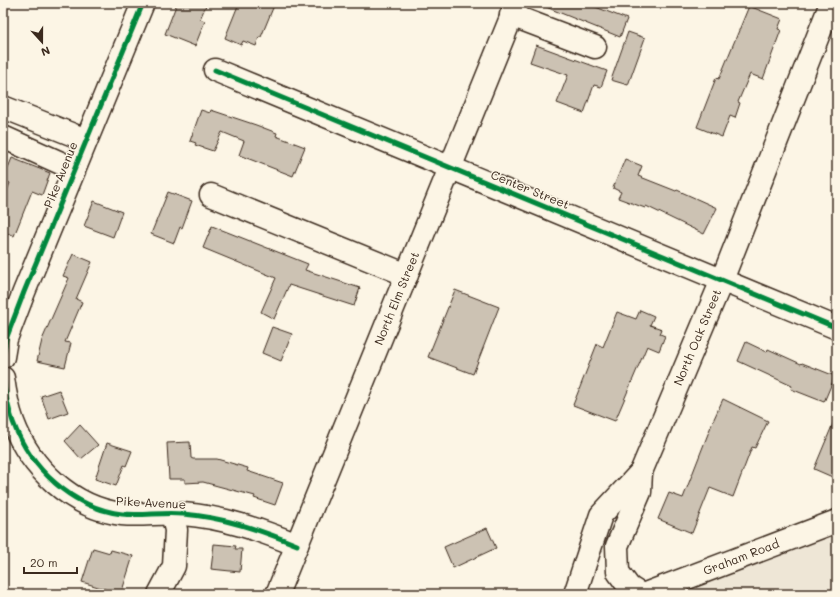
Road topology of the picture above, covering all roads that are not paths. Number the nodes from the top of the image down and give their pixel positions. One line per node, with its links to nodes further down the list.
1 (143, 3): 8 (street, Pike Avenue)
2 (831, 5): 13 (street, North Oak Street)
3 (514, 9): 4 (street); 9 (street, North Elm Street)
4 (595, 47)
5 (215, 70): 9 (street, Center Street)
6 (3, 107): 8 (street)
7 (3, 137): 10 (street)
8 (86, 140): 10 (street, Pike Avenue)
9 (451, 168): 12 (street, North Elm Street); 13 (street, Center Street)
10 (74, 169): 15 (street, Pike Avenue)
11 (211, 195): 12 (street)
12 (407, 275): 20 (street, North Elm Street)
13 (722, 280): 14 (street, Center Street); 17 (street, North Oak Street)
14 (837, 328)
15 (3, 357)
16 (3, 378): 18 (street, Pike Avenue)
17 (641, 472): 24 (street, North Oak Street); 25 (street)
18 (172, 514): 20 (street, Pike Avenue); 22 (street)
19 (837, 521): 21 (street, Graham Road)
20 (297, 545): 23 (street, North Elm Street)
21 (679, 588): 26 (street, Graham Road)
22 (159, 594)
23 (277, 594)
24 (575, 594)
25 (640, 594)
26 (645, 594)

